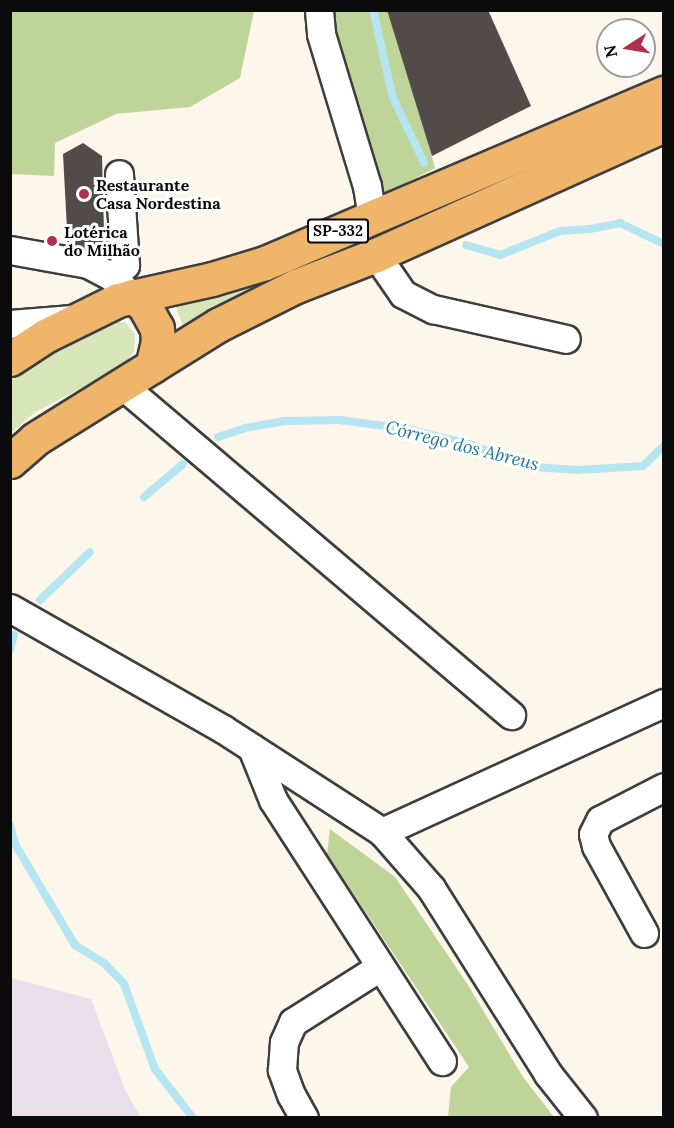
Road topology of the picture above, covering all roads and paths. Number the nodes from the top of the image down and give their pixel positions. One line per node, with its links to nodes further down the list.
1 (320, 10): 5 (street)
2 (663, 93): 5 (main road, SP-332)
3 (663, 125): 7 (main road, SP-332)
4 (119, 174): 8 (street)
5 (372, 217): 8 (main road, SP-332)
6 (10, 250): 8 (street)
7 (376, 255): 11 (street); 13 (main road, SP-332)
8 (122, 286): 9 (main road, SP-332); 13 (main road)
9 (81, 318): 10 (street); 12 (main road, SP-332)
10 (10, 324)
11 (566, 339)
12 (10, 359)
13 (152, 366): 14 (main road, SP-332)
14 (123, 386): 15 (main road, SP-332); 18 (street)
15 (10, 460)
16 (10, 608): 19 (street)
17 (663, 703): 21 (street)
18 (511, 715)
19 (252, 748): 21 (street); 23 (street)
20 (663, 787): 22 (street)
21 (382, 832): 26 (street)
22 (644, 933)
23 (380, 967): 24 (street); 25 (street)
24 (442, 1061)
25 (304, 1118)
26 (583, 1118)

